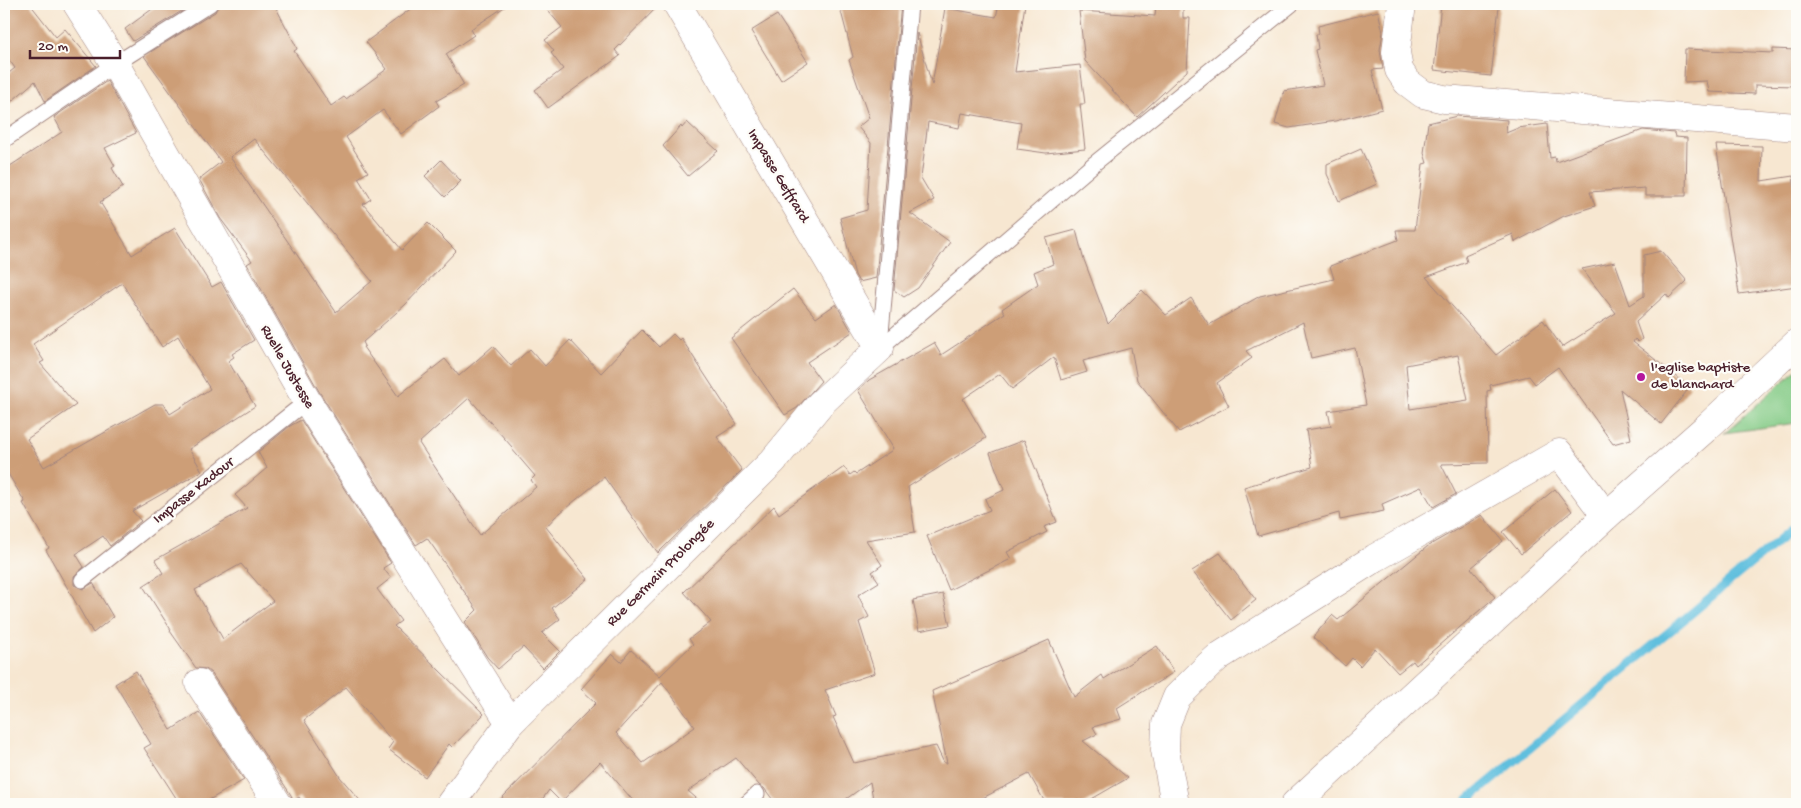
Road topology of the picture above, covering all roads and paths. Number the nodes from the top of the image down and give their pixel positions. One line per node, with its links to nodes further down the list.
1 (77, 4): 7 (street, Ruelle Justesse)
2 (210, 4): 7 (lane)
3 (677, 4): 11 (street, Impasse Geffrard)
4 (910, 4): 11 (lane)
5 (1292, 4): 11 (lane)
6 (1402, 4): 8 (street)
7 (115, 64): 9 (lane); 12 (street, Ruelle Justesse)
8 (1797, 127)
9 (4, 140)
10 (1797, 343): 13 (street)
11 (880, 348): 16 (street, Rue Germain Prolongée)
12 (307, 401): 14 (lane, Impasse Kadour); 16 (street, Ruelle Justesse)
13 (1606, 516): 19 (street); 20 (street)
14 (82, 580)
15 (199, 683): 17 (street)
16 (510, 723): 18 (street, Rue Germain Prolongée)
17 (278, 804)
18 (450, 804)
19 (1175, 804)
20 (1295, 804)

